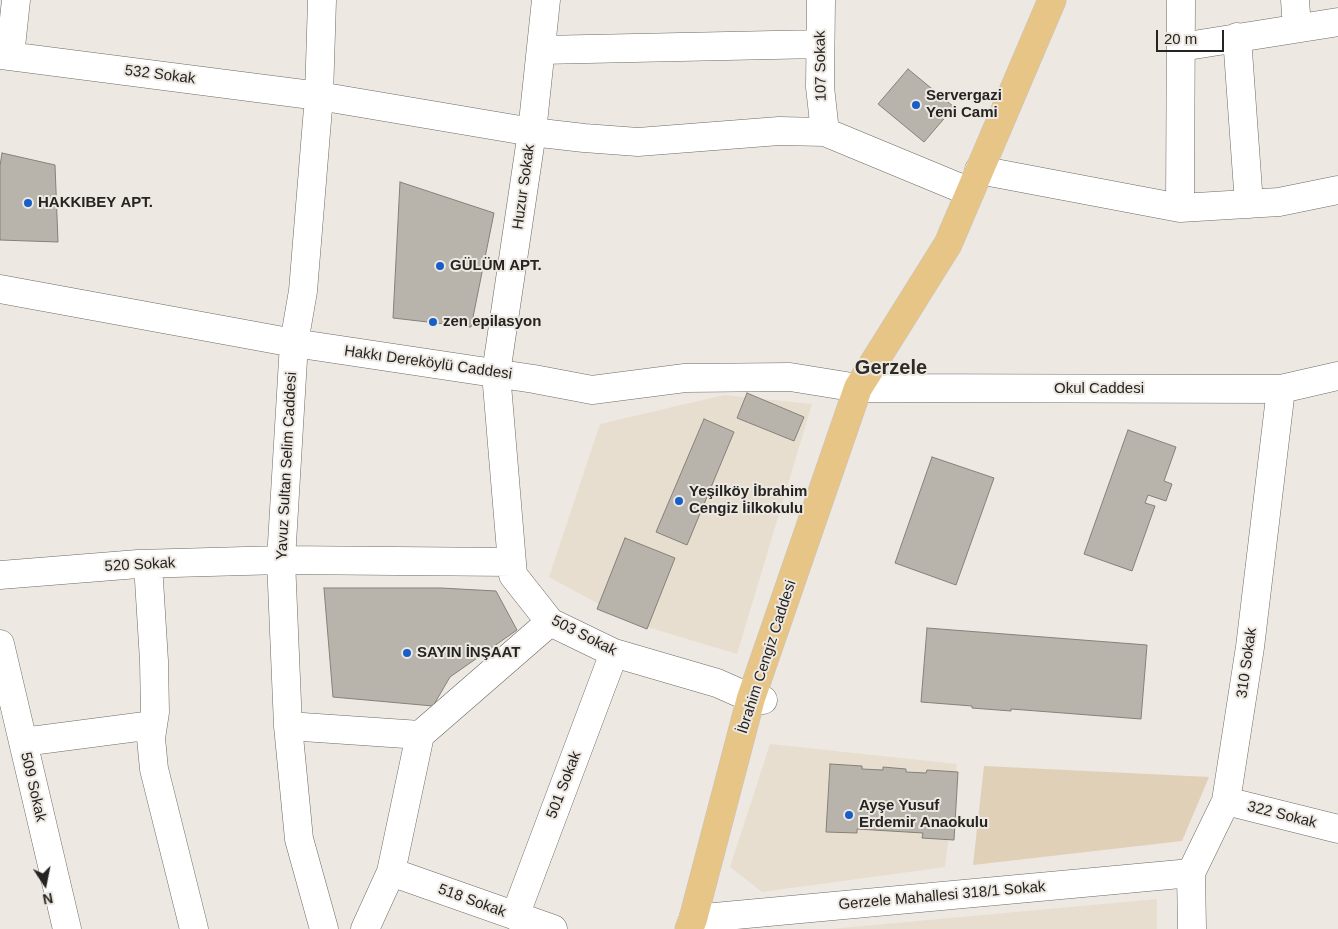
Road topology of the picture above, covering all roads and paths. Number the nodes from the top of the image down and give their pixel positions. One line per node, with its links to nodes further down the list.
1 (16, 0): 14 (street)
2 (322, 0): 15 (street, Yavuz Sultan Selim Caddesi)
3 (546, 0): 13 (street, Huzur Sokak)
4 (821, 0): 11 (street, 107 Sokak)
5 (1052, 0): 18 (main road, İbrahim Cengiz Caddesi)
6 (1181, 0): 12 (street)
7 (1295, 0): 9 (street)
8 (1338, 22): 9 (street)
9 (1297, 28): 10 (street)
10 (1237, 38): 12 (street); 20 (street)
11 (820, 44): 13 (street); 17 (street, 107 Sokak)
12 (1181, 46): 21 (street)
13 (542, 50): 16 (street, Huzur Sokak)
14 (5, 56): 15 (street, 532 Sokak)
15 (319, 96): 16 (street, 532 Sokak); 23 (street, Yavuz Sultan Selim Caddesi)
16 (532, 132): 17 (street, 532 Sokak); 24 (street, Huzur Sokak)
17 (825, 132): 18 (street)
18 (974, 181): 21 (street); 26 (main road, İbrahim Cengiz Caddesi)
19 (1338, 190): 20 (street)
20 (1249, 204): 21 (street)
21 (1180, 208)
22 (0, 290): 23 (street, Hakkı Dereköylü Caddesi)
23 (294, 343): 24 (street, Hakkı Dereköylü Caddesi); 28 (street, Yavuz Sultan Selim Caddesi)
24 (496, 373): 26 (street, Hakkı Dereköylü Caddesi); 29 (street, 503 Sokak)
25 (1338, 376): 27 (street, Okul Caddesi)
26 (858, 388): 27 (street, Okul Caddesi); 35 (main road, İbrahim Cengiz Caddesi)
27 (1281, 389): 40 (street, 310 Sokak)
28 (281, 560): 29 (street, 520 Sokak); 30 (street, 520 Sokak); 37 (street, Yavuz Sultan Selim Caddesi)
29 (512, 562): 32 (street, 503 Sokak)
30 (148, 564): 31 (street, 520 Sokak); 36 (street)
31 (0, 575)
32 (550, 622): 34 (street, 503 Sokak); 38 (street)
33 (0, 644): 39 (street, 509 Sokak)
34 (614, 653): 35 (street, 503 Sokak); 44 (street, 501 Sokak)
35 (757, 699): 45 (main road, İbrahim Cengiz Caddesi)
36 (153, 726): 39 (street); 47 (street)
37 (288, 726): 38 (street); 48 (street, Yavuz Sultan Selim Caddesi)
38 (420, 735): 42 (street)
39 (23, 742): 46 (street, 509 Sokak)
40 (1226, 801): 41 (street, 322 Sokak); 43 (street, 310 Sokak)
41 (1338, 829)
42 (391, 872): 44 (street, 518 Sokak); 49 (street)
43 (1191, 873): 45 (street, Gerzele Mahallesi 318/1 Sokak); 51 (street, 310 Sokak)
44 (515, 916): 50 (street, 518 Sokak)
45 (697, 924)
46 (67, 929)
47 (194, 929)
48 (324, 929)
49 (365, 929)
50 (553, 929)
51 (1192, 929)

